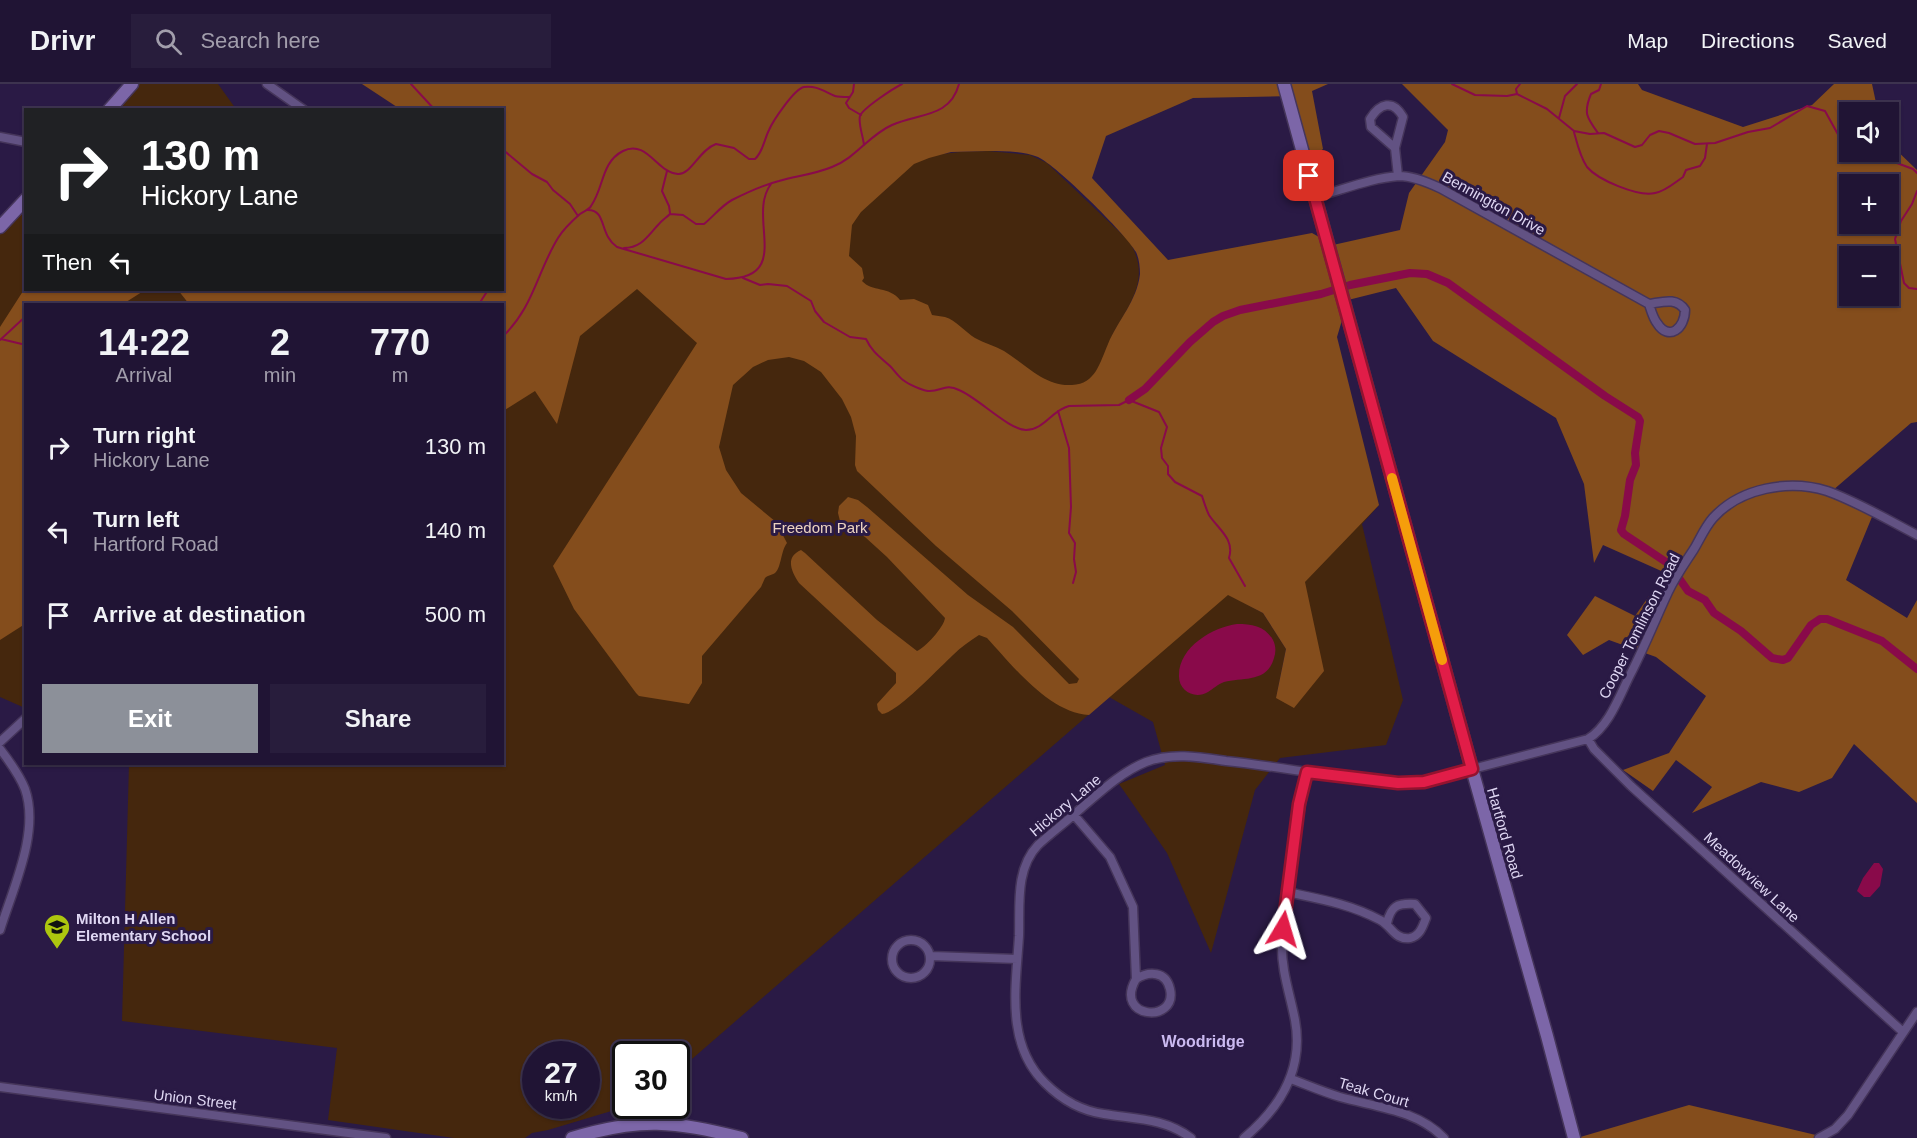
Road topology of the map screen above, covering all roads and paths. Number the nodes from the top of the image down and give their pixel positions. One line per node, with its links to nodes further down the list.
1 (132, 84): 4 (street)
2 (267, 84): 5 (street)
3 (1284, 84): 10 (street, Hartford Road)
4 (111, 108)
5 (301, 108)
6 (0, 137): 7 (street)
7 (24, 142)
8 (1395, 148): 8 (street); 9 (street)
9 (1398, 176): 10 (street, Bennington Drive); 13 (street, Bennington Drive)
10 (1315, 197): 19 (street, Hartford Road)
11 (24, 201): 12 (street)
12 (0, 227)
13 (1649, 304): 13 (street, Bennington Drive)
14 (1917, 535): 16 (street, Cooper Tomlinson Road)
15 (24, 720): 17 (street)
16 (1588, 739): 19 (street); 30 (street, Meadowview Lane)
17 (0, 742)
18 (0, 749): 23 (street)
19 (1472, 769): 20 (street, Hickory Lane); 39 (street, Hartford Road)
20 (1307, 772): 21 (street, Hickory Lane); 22 (street)
21 (1074, 815): 27 (street, Hickory Lane); 28 (street)
22 (1287, 892): 24 (street); 31 (street)
23 (3, 909): 25 (street)
24 (1387, 923): 24 (street)
25 (0, 930)
26 (931, 956): 26 (street); 27 (street)
27 (1017, 959): 36 (street, Hickory Lane)
28 (1136, 979): 28 (street)
29 (1917, 1012): 30 (street)
30 (1903, 1032): 40 (street)
31 (1291, 1079): 37 (street); 38 (street, Teak Court)
32 (0, 1087): 33 (street, Union Street)
33 (386, 1138)
34 (572, 1138): 35 (street)
35 (742, 1138)
36 (1191, 1138)
37 (1244, 1138)
38 (1444, 1138)
39 (1574, 1138)
40 (1819, 1138)

